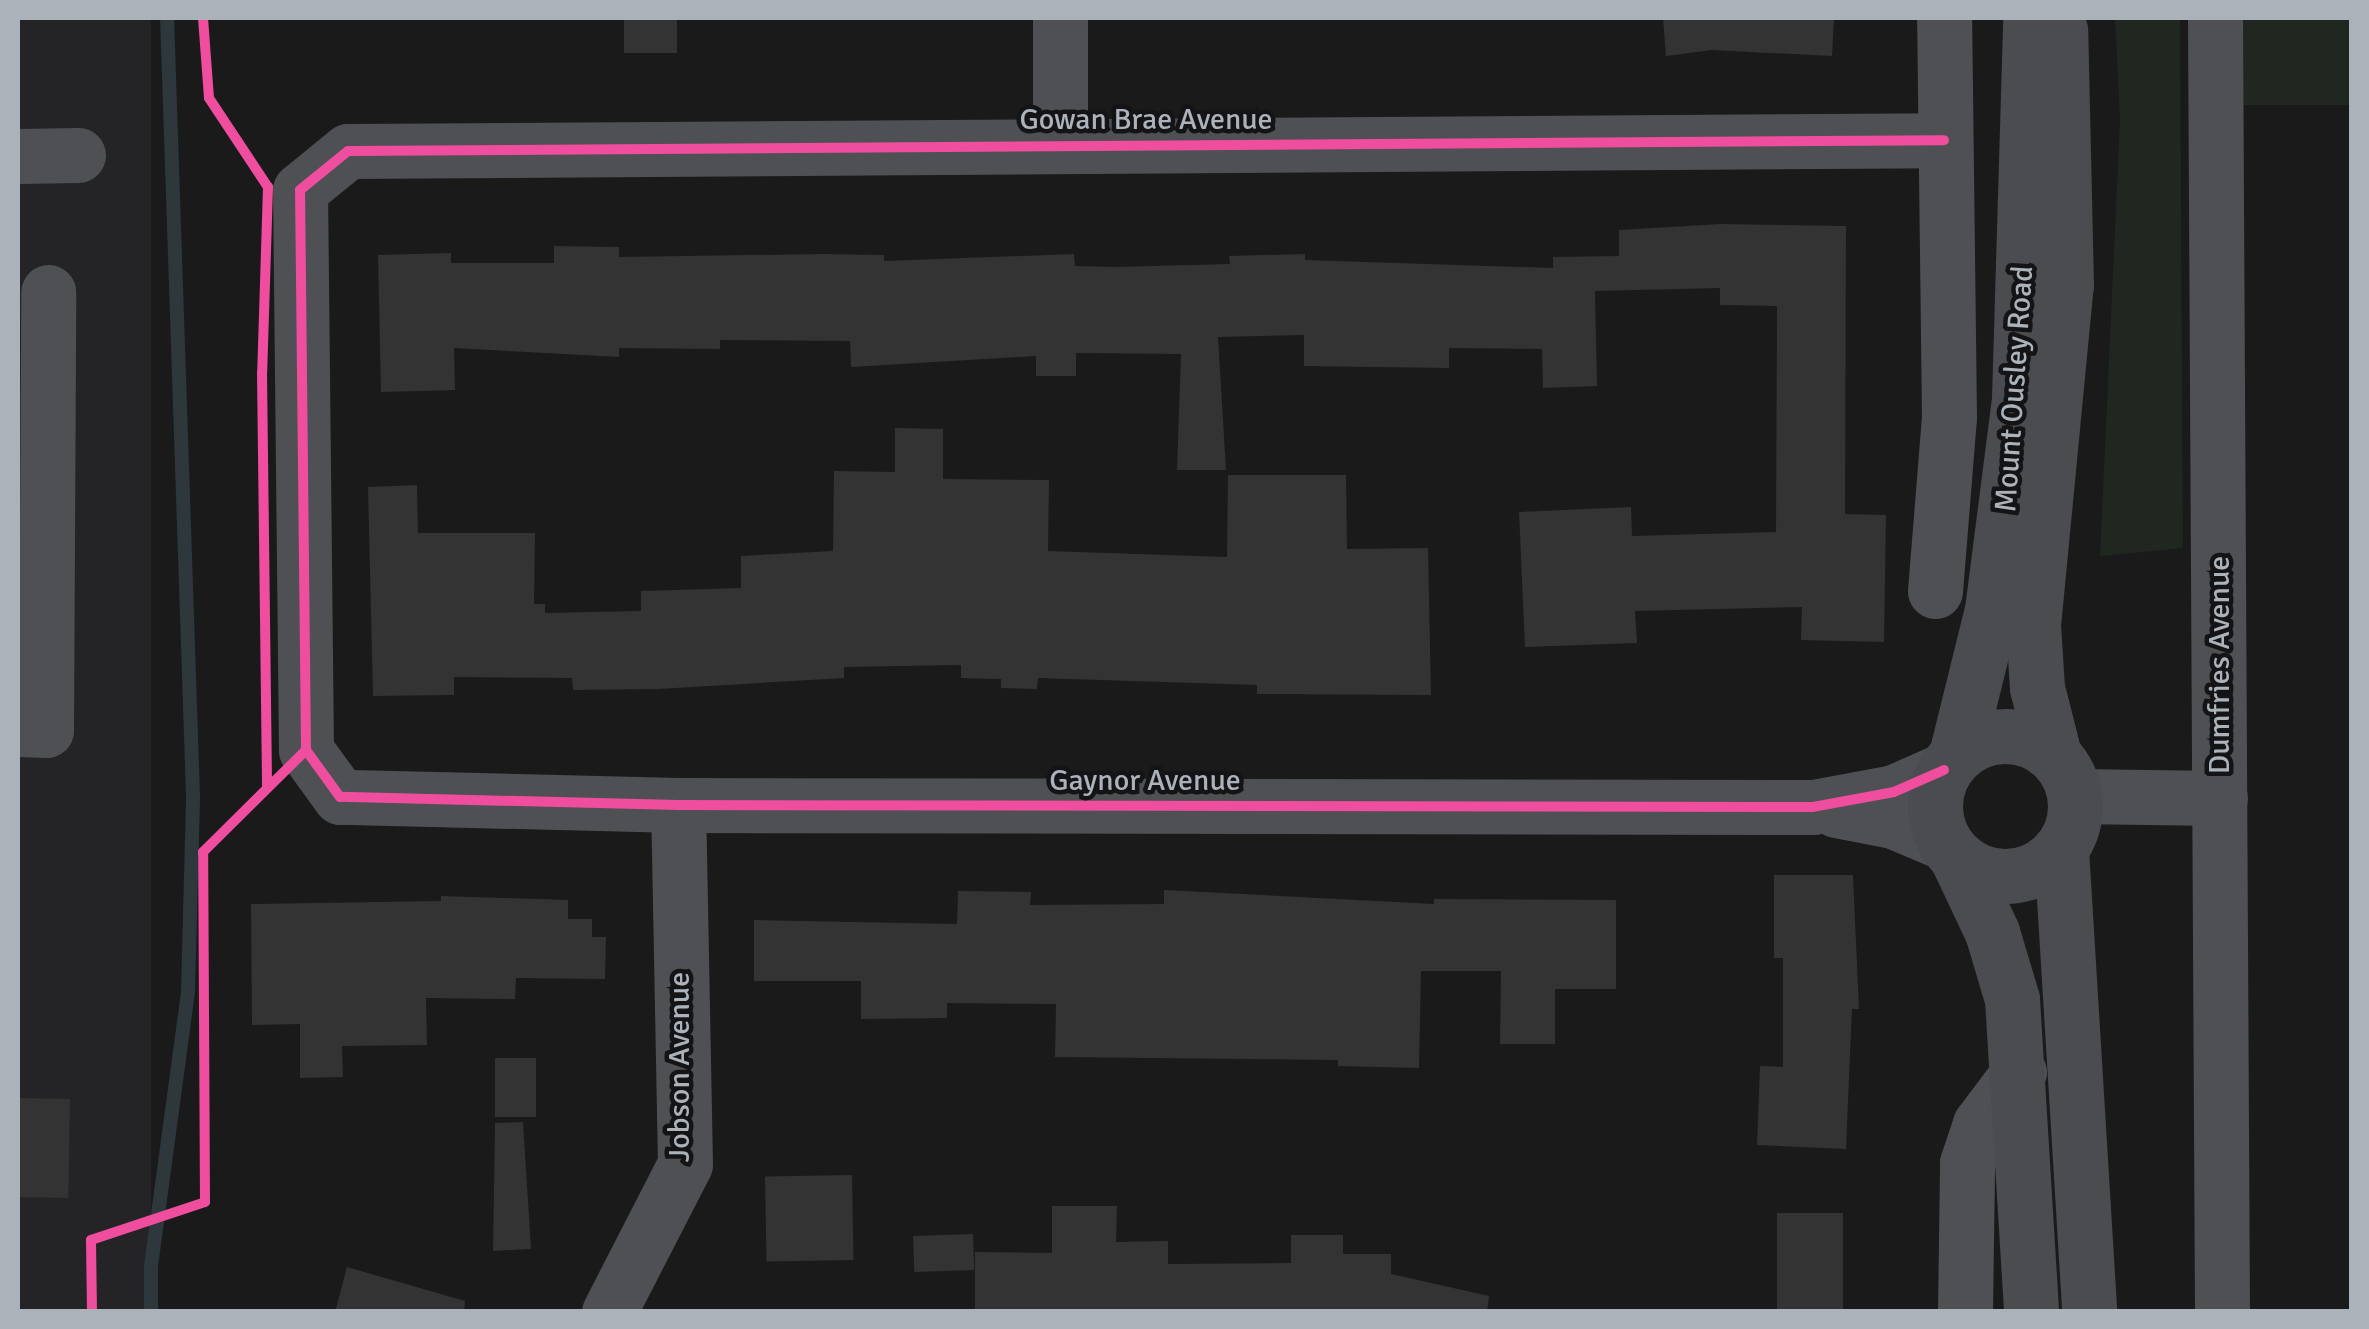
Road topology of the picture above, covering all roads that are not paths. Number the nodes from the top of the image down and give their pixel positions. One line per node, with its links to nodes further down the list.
1 (1060, 18): 7 (street)
2 (1944, 18): 6 (street)
3 (2030, 18): 13 (main road, Mount Ousley Road)
4 (2059, 18): 14 (main road, Mount Ousley Road)
5 (2215, 18): 16 (street, Dumfries Avenue)
6 (1944, 140): 7 (street, Gowan Brae Avenue); 11 (street)
7 (1060, 146): 15 (street, Gowan Brae Avenue)
8 (78, 155): 9 (street)
9 (18, 156)
10 (48, 292): 12 (street)
11 (1935, 592)
12 (18, 730)
13 (1950, 763): 14 (main road); 18 (street, Gaynor Avenue); 19 (main road)
14 (2064, 776): 16 (street); 20 (main road)
15 (340, 797): 17 (street, Gaynor Avenue)
16 (2220, 798): 26 (street, Dumfries Avenue)
17 (678, 805): 18 (street, Gaynor Avenue); 22 (street, Jobson Avenue)
18 (1813, 807): 19 (street, Gaynor Avenue)
19 (1951, 850): 20 (main road); 21 (main road)
20 (2061, 850): 25 (main road)
21 (2019, 1072): 23 (street); 24 (main road)
22 (608, 1312)
23 (1965, 1312)
24 (2030, 1312)
25 (2089, 1312)
26 (2222, 1312)

